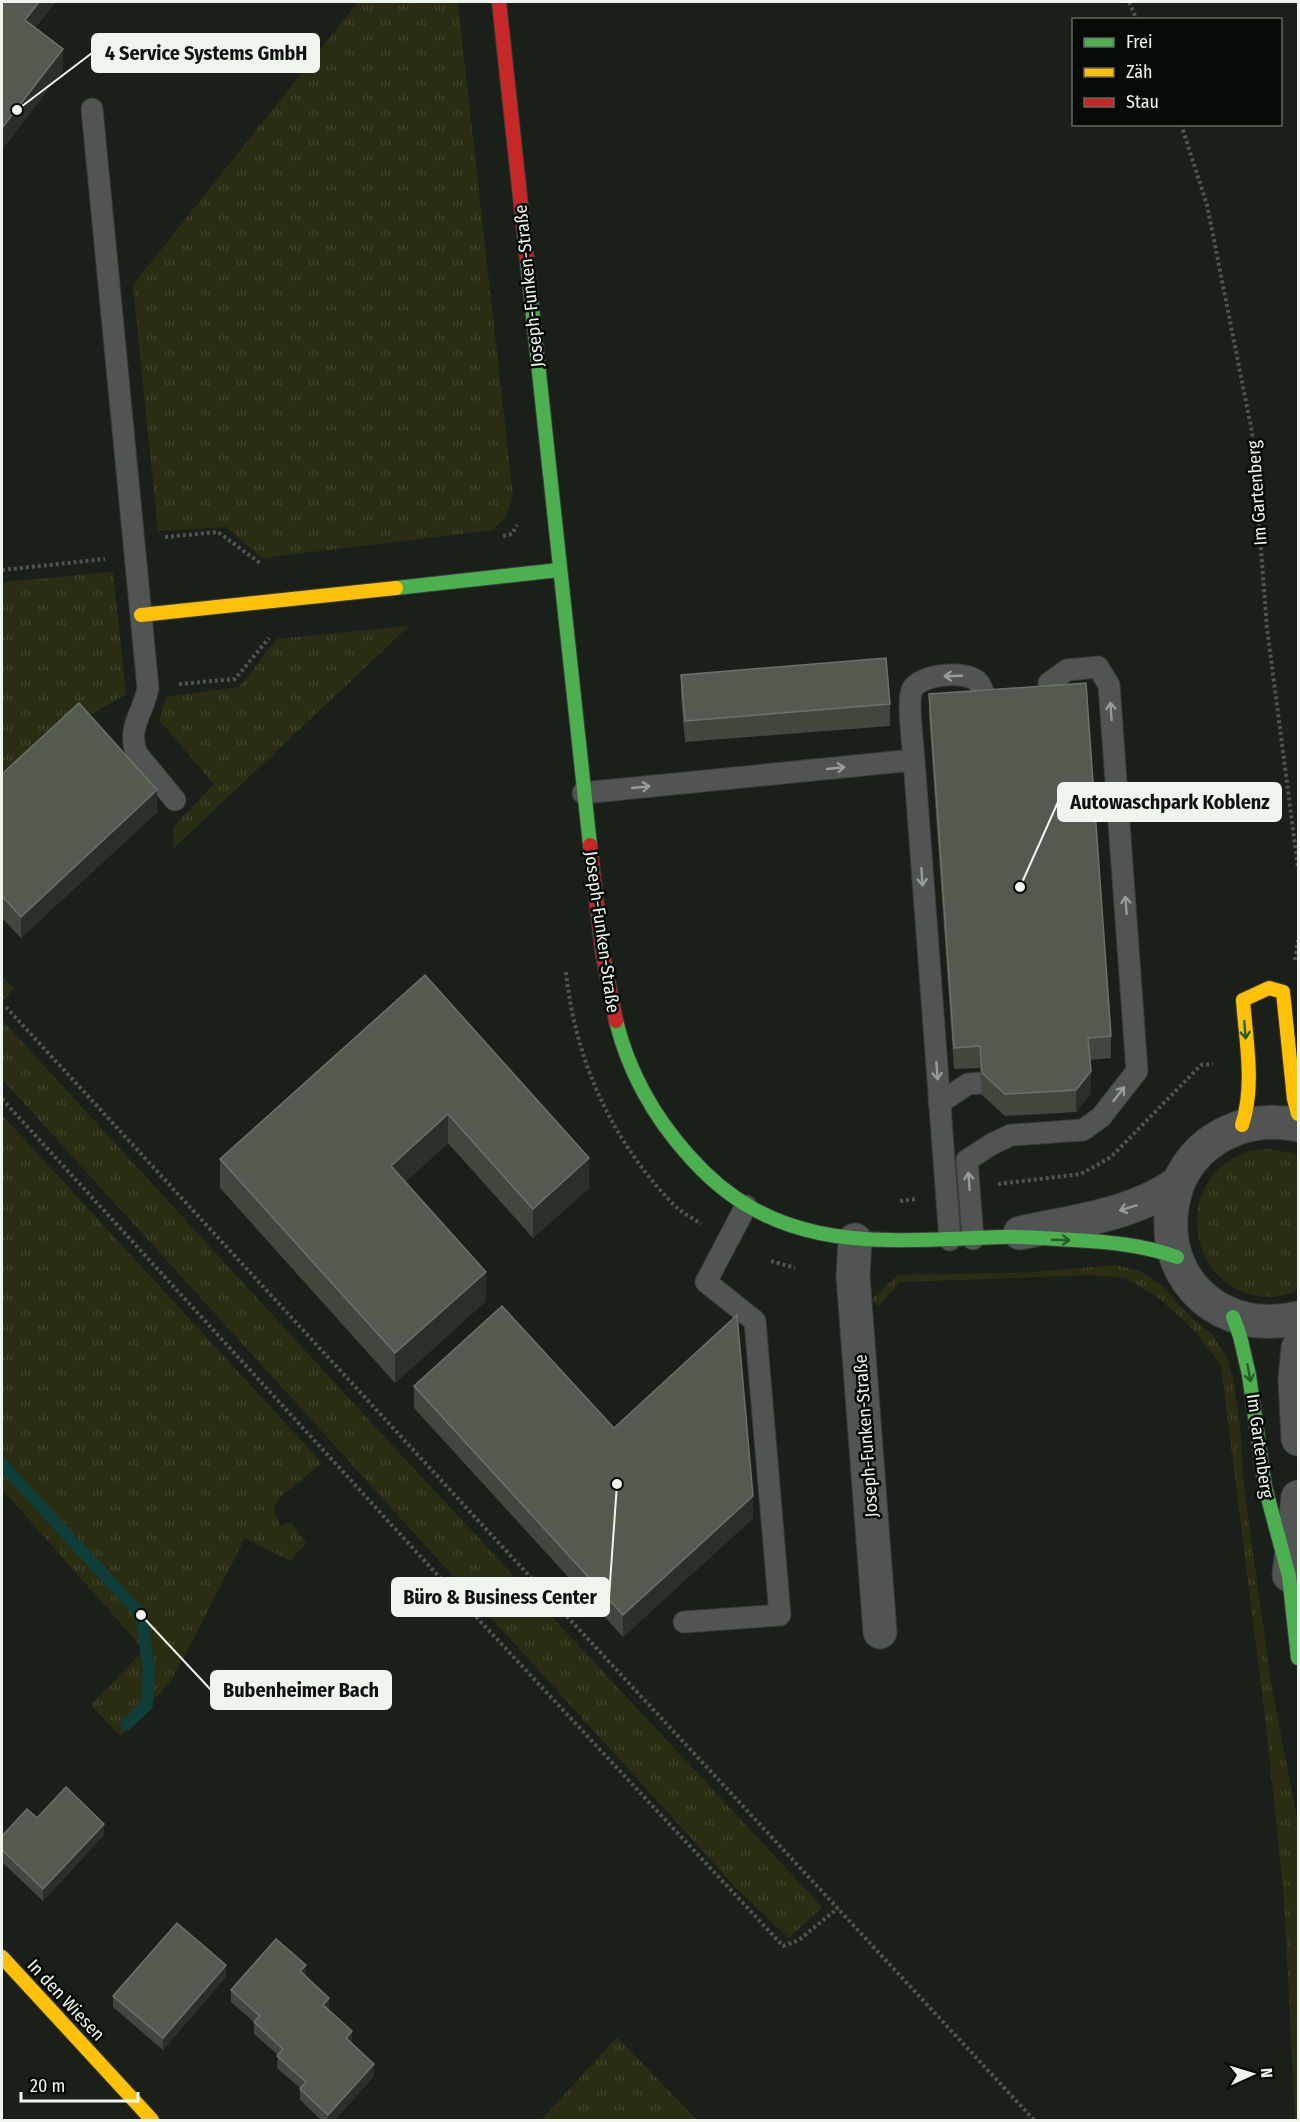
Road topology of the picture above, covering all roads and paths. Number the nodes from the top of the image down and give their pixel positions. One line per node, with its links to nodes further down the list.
1 (499, 2): 11 (street, Joseph-Funken-Straße)
2 (1129, 2): 3 (path)
3 (1136, 18)
4 (92, 109): 8 (lane)
5 (1181, 126): 20 (path, Im Gartenberg)
6 (519, 518): 7 (path)
7 (499, 538)
8 (135, 548): 9 (path); 10 (path); 12 (lane)
9 (270, 562)
10 (2, 570)
11 (559, 570): 12 (street); 18 (street, Joseph-Funken-Straße)
12 (141, 615): 14 (lane)
13 (272, 634): 14 (path)
14 (148, 688): 19 (lane)
15 (1051, 707): 30 (lane, one-way to 15)
16 (985, 712): 17 (lane, one-way to 17)
17 (914, 760): 18 (lane, one-way to 17); 24 (lane, one-way to 24)
18 (583, 793): 29 (street, Joseph-Funken-Straße)
19 (175, 800)
20 (1299, 868)
21 (6, 1007): 43 (path)
22 (982, 1083): 24 (lane)
23 (2, 1099): 43 (path)
24 (939, 1103): 32 (lane)
25 (1299, 1114): 26 (street, one-way to 26)
26 (1242, 1125): 27 (street); 28 (street)
27 (1299, 1125)
28 (1179, 1182): 30 (street, Joseph-Funken-Straße, one-way to 30); 33 (street)
29 (746, 1206): 31 (street, Joseph-Funken-Straße); 40 (lane)
30 (988, 1238): 32 (street, Joseph-Funken-Straße); 33 (street, Joseph-Funken-Straße, one-way to 33)
31 (855, 1240): 32 (street, Joseph-Funken-Straße); 41 (street, Joseph-Funken-Straße)
32 (950, 1240)
33 (1177, 1257): 34 (street)
34 (1233, 1317): 35 (street); 39 (street, Im Gartenberg, one-way to 39)
35 (1299, 1318)
36 (1299, 1348): 37 (street)
37 (1299, 1439)
38 (1299, 1497): 39 (street, Im Gartenberg)
39 (1289, 1575): 42 (street, Im Gartenberg)
40 (684, 1622)
41 (880, 1632)
42 (1299, 1658)
43 (838, 1908): 46 (path)
44 (2, 1957): 45 (street, In den Wiesen)
45 (152, 2121)
46 (1034, 2121)

